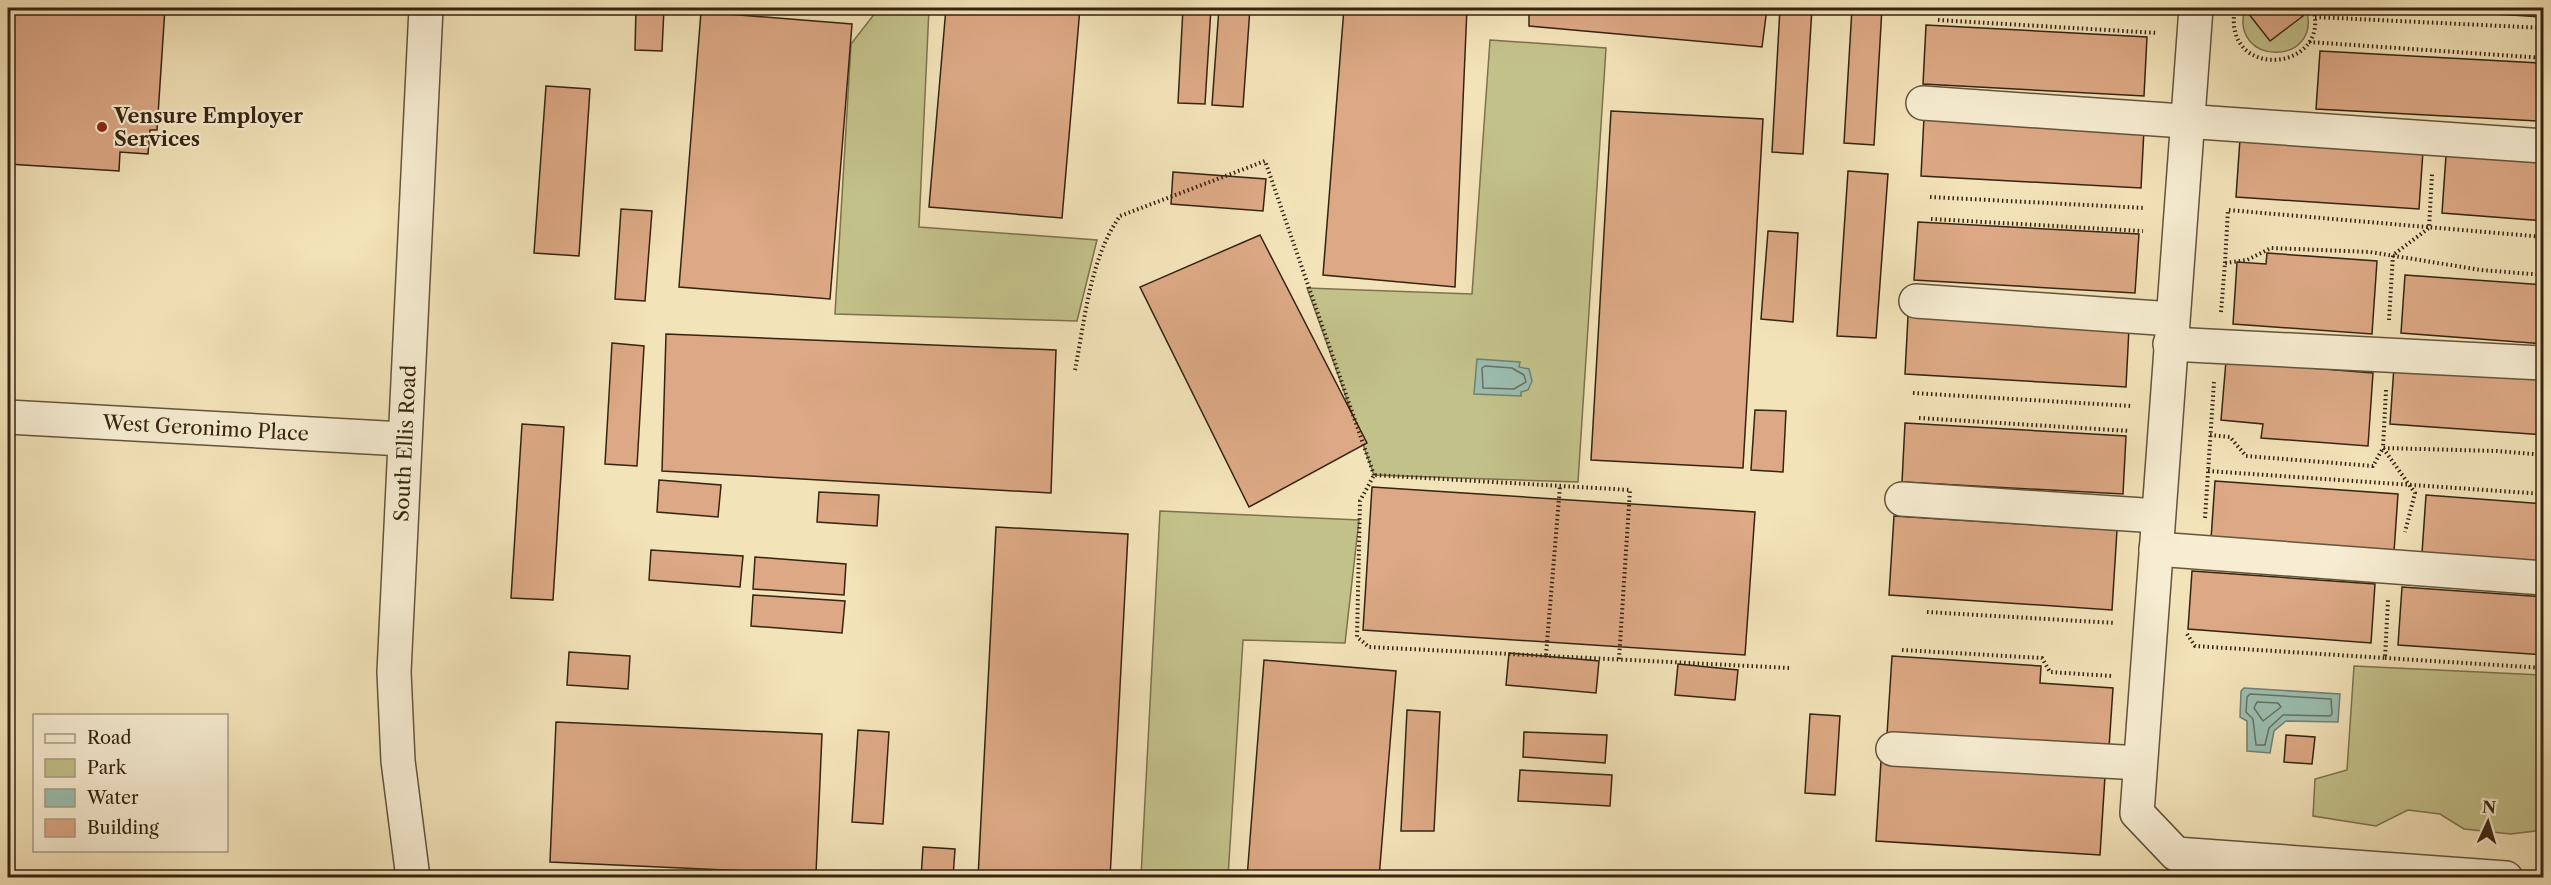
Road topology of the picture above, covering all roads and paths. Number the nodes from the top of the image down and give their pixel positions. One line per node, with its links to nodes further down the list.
1 (426, 8): 33 (street, South Ellis Road)
2 (2235, 8): 8 (path)
3 (2313, 8): 4 (path)
4 (2315, 17): 7 (path); 8 (path)
5 (1938, 20): 6 (path)
6 (2195, 21): 11 (street)
7 (2544, 28)
8 (2309, 42): 9 (path)
9 (2544, 58)
10 (1923, 103): 11 (street)
11 (2186, 121): 12 (street); 16 (street)
12 (2434, 138): 13 (street); 17 (path)
13 (2544, 146)
14 (1930, 197): 16 (path)
15 (1931, 219): 16 (path)
16 (2179, 221): 23 (street)
17 (2429, 228): 18 (path); 19 (path); 20 (path)
18 (2544, 237)
19 (2393, 255): 20 (path); 21 (path); 25 (path)
20 (2225, 263): 24 (path)
21 (2544, 275)
22 (1916, 301): 23 (street)
23 (2171, 332): 24 (street); 31 (street)
24 (2216, 347): 25 (street); 32 (path)
25 (2387, 355): 26 (street); 34 (path)
26 (2544, 363)
27 (1075, 370): 37 (path)
28 (1913, 393): 31 (path)
29 (8, 417): 33 (street, West Geronimo Place)
30 (1918, 418): 31 (path)
31 (2165, 420): 42 (street)
32 (2210, 435): 34 (path); 36 (path)
33 (403, 439): 57 (street, South Ellis Road)
34 (2382, 448): 35 (path); 39 (path)
35 (2544, 455)
36 (2208, 471): 39 (path); 42 (path)
37 (1374, 475): 38 (path); 49 (path)
38 (1560, 486): 49 (path); 51 (path)
39 (2411, 486): 40 (path); 43 (path)
40 (2544, 494)
41 (1902, 499): 42 (street)
42 (2157, 531): 43 (street); 46 (street)
43 (2395, 567): 44 (street); 50 (path)
44 (2544, 578)
45 (1927, 612): 46 (path)
46 (2150, 625): 54 (street)
47 (2184, 630): 50 (path)
48 (1902, 650): 54 (path)
49 (1546, 656): 51 (path)
50 (2385, 658): 53 (path)
51 (1619, 659): 52 (path)
52 (1790, 668)
53 (2544, 668)
54 (2146, 678): 56 (street)
55 (1893, 749): 56 (street)
56 (2140, 763): 58 (street)
57 (413, 878)
58 (2505, 878)

